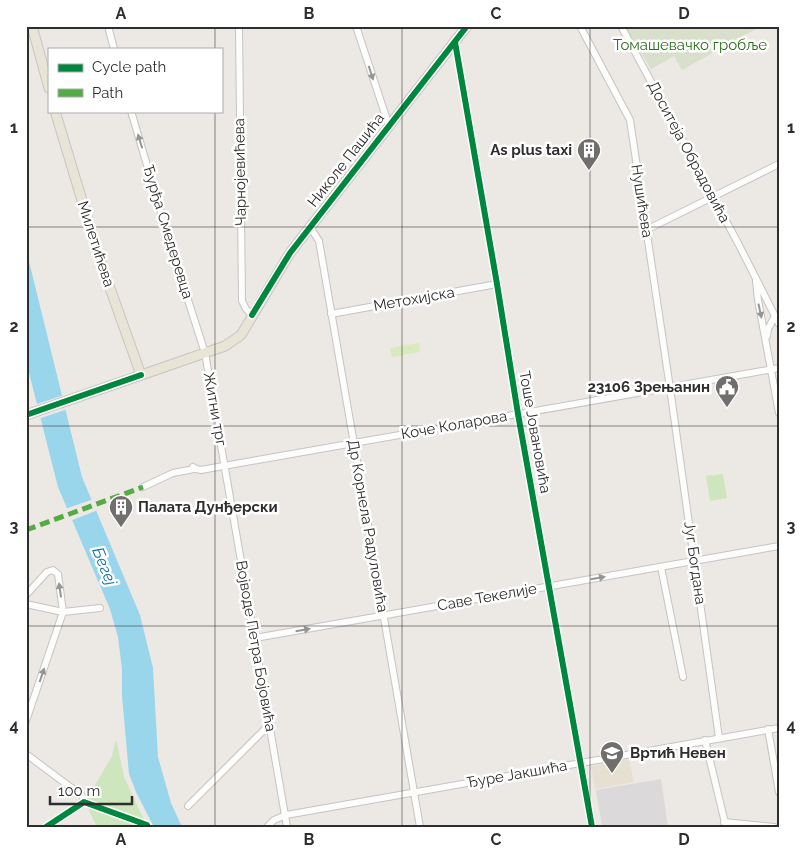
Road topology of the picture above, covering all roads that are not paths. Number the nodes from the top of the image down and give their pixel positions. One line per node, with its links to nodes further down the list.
1 (32, 26): 10 (main road)
2 (108, 26): 9 (street)
3 (239, 26): 21 (street, Чарнојевићева)
4 (356, 26): 13 (street, one-way to 13)
5 (468, 26): 8 (main road, Николе Пашића)
6 (580, 26): 17 (street, Нушићева)
7 (621, 26): 15 (street, Доситеја Обрадовића)
8 (455, 42): 13 (main road, Николе Пашића); 19 (street, Тоше Јовановића)
9 (114, 48)
10 (48, 84)
11 (55, 112): 27 (main road, Милетићева)
12 (131, 112): 25 (street, Ђурђа Смедеревца, one-way to 12)
13 (389, 126): 16 (main road, Николе Пашића)
14 (779, 164): 15 (street)
15 (713, 198): 17 (street); 18 (street, Доситеја Обрадовића)
16 (310, 227): 20 (street, Др Корнела Радуловића); 21 (main road, Николе Пашића)
17 (646, 230): 28 (street, Нушићева)
18 (756, 279): 22 (street, Доситеја Обрадовића); 24 (street, Доситеја Обрадовића, one-way to 24)
19 (497, 284): 20 (street, Метохијска); 30 (street, Тоше Јовановића)
20 (331, 314): 32 (street, Др Корнела Радуловића)
21 (252, 315): 25 (main road, Николе Пашића)
22 (775, 316): 23 (street, Доситеја Обрадовића); 24 (street)
23 (779, 324)
24 (767, 342): 26 (street)
25 (205, 353): 27 (main road, Николе Пашића); 33 (street, Житни трг)
26 (775, 369): 28 (street, Коче Коларова); 29 (street)
27 (141, 375): 31 (main road, Николе Пашића)
28 (670, 388): 30 (street, Коче Коларова); 36 (street, Југ Богдана)
29 (779, 413)
30 (518, 414): 32 (street, Коче Коларова); 38 (street, Тоше Јовановића)
31 (26, 415)
32 (354, 442): 33 (street, Коче Коларова); 43 (street, Др Корнела Радуловића)
33 (224, 464): 34 (street, Житни трг); 44 (street, Војводе Петра Бојовића)
34 (143, 487)
35 (779, 546): 36 (street, Саве Текелије)
36 (694, 561): 37 (street, Саве Текелије); 50 (street, Југ Богдана)
37 (661, 567): 38 (street, Саве Текелије, one-way to 37); 45 (street, Југ Богдана)
38 (550, 586): 43 (street, Саве Текелије); 53 (street, Тоше Јовановића)
39 (26, 595): 42 (street, one-way to 39)
40 (26, 604): 42 (street)
41 (100, 608): 42 (street)
42 (63, 612): 46 (street, one-way to 42)
43 (384, 616): 44 (street, Саве Текелије, one-way to 43); 54 (street, Др Корнела Радуловића)
44 (255, 638): 47 (street, Војводе Петра Бојовића)
45 (683, 677)
46 (26, 721)
47 (270, 724): 56 (street); 57 (street, Војводе Петра Бојовића)
48 (779, 728): 49 (street, Ђуре Јакшића)
49 (768, 730): 50 (street, Ђуре Јакшића); 55 (street)
50 (719, 738): 51 (street, Ђуре Јакшића)
51 (705, 740): 53 (street, Ђуре Јакшића); 58 (street)
52 (26, 754): 59 (street)
53 (581, 762): 54 (street, Ђуре Јакшића); 63 (street, Тоше Јовановића)
54 (414, 792): 57 (street, Ђуре Јакшића); 62 (street, Др Корнела Радуловића)
55 (779, 792)
56 (188, 806)
57 (286, 815): 60 (street); 61 (street, Војводе Петра Бојовића)
58 (725, 824): 64 (street)
59 (46, 827)
60 (267, 827)
61 (287, 827)
62 (420, 827)
63 (592, 827)
64 (774, 827)

